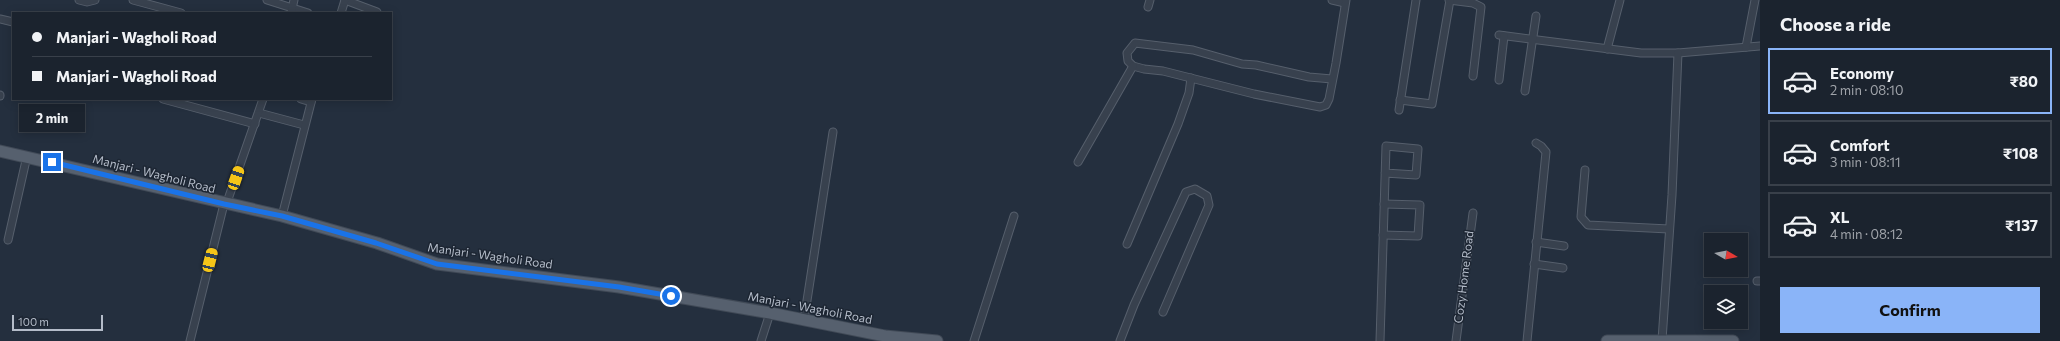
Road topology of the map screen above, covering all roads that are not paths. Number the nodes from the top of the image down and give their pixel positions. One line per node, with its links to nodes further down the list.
1 (80, 0): 2 (street)
2 (95, 0)
3 (133, 0): 13 (street)
4 (266, 0): 12 (street)
5 (345, 0): 15 (street); 16 (street)
6 (1332, 0): 11 (street)
7 (1416, 0): 33 (street)
8 (1450, 0): 26 (street); 33 (street)
9 (1620, 0): 23 (street)
10 (1755, 0): 22 (street)
11 (1346, 2): 28 (street)
12 (293, 7): 14 (street)
13 (177, 12)
14 (306, 12)
15 (341, 12)
16 (377, 12)
17 (1536, 16): 20 (street)
18 (0, 19): 19 (street)
19 (12, 22)
20 (1533, 40): 23 (street); 29 (street); 30 (street)
21 (1760, 46): 22 (street)
22 (1746, 47): 24 (street)
23 (1607, 50): 24 (street)
24 (1678, 53): 51 (street)
25 (1133, 66): 27 (street); 28 (street); 43 (street)
26 (1473, 76)
27 (1191, 78): 28 (street); 55 (street)
28 (1332, 79)
29 (1499, 80)
30 (1525, 91)
31 (167, 100): 37 (street)
32 (263, 100): 36 (street)
33 (1400, 100): 35 (street)
34 (312, 101): 38 (street)
35 (1399, 110)
36 (259, 112): 37 (street); 38 (street)
37 (255, 124): 46 (street)
38 (304, 126): 49 (street)
39 (832, 132): 61 (street)
40 (1536, 143): 54 (street)
41 (0, 151): 42 (main road, Manjari - Wagholi Road)
42 (27, 156): 46 (main road, Manjari - Wagholi Road); 53 (street)
43 (1078, 162)
44 (1585, 170): 51 (street)
45 (1385, 173): 45 (street); 47 (street)
46 (225, 204): 49 (main road, Manjari - Wagholi Road); 63 (street)
47 (1384, 204): 52 (street); 52 (street)
48 (1473, 213): 69 (street, Cozy Home Road)
49 (282, 216): 60 (main road, Manjari - Wagholi Road)
50 (1014, 216): 66 (street)
51 (1669, 228): 62 (street)
52 (1383, 235): 68 (street)
53 (8, 240)
54 (1536, 242): 56 (street); 57 (street)
55 (1127, 244)
56 (1564, 246)
57 (1534, 264): 58 (street); 70 (street)
58 (1563, 268)
59 (1164, 312): 67 (street)
60 (770, 313): 61 (main road, Manjari - Wagholi Road); 64 (street)
61 (804, 320): 65 (main road, Manjari - Wagholi Road)
62 (1662, 340): 71 (main road); 72 (main road)
63 (190, 341)
64 (761, 341)
65 (937, 341)
66 (974, 341)
67 (1120, 341)
68 (1380, 341)
69 (1456, 341)
70 (1527, 341)
71 (1607, 341)
72 (1733, 341)

